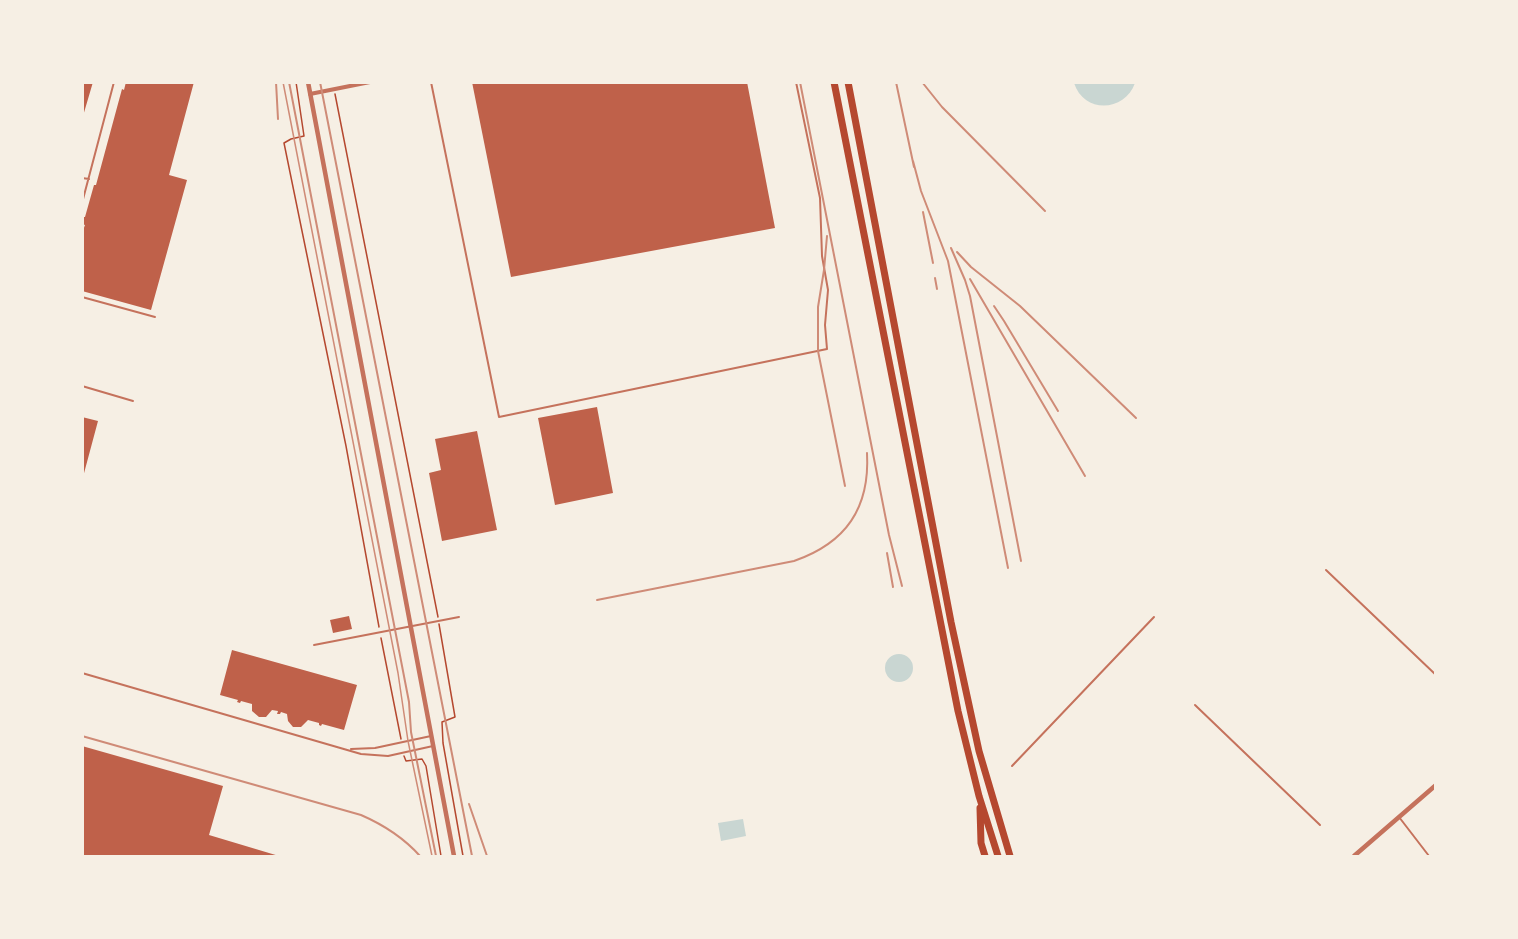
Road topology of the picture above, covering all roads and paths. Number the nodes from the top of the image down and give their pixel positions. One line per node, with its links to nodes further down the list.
1 (114, 82): 12 (lane)
2 (296, 82): 26 (path)
3 (308, 82): 10 (street)
4 (370, 82): 9 (street)
5 (431, 82): 6 (lane)
6 (796, 82)
7 (834, 82): 32 (highway)
8 (848, 82): 40 (highway)
9 (334, 90): 10 (street); 37 (path)
10 (310, 94): 25 (street)
11 (82, 178): 12 (lane)
12 (89, 179): 13 (lane)
13 (82, 202)
14 (82, 297): 15 (lane)
15 (155, 317)
16 (82, 386): 17 (lane)
17 (133, 400)
18 (1326, 570): 23 (lane)
19 (459, 617): 21 (lane)
20 (1154, 617): 30 (lane)
21 (314, 645)
22 (82, 673): 28 (lane)
23 (1436, 675)
24 (1195, 705): 34 (lane)
25 (431, 736): 26 (lane); 27 (street)
26 (402, 742): 28 (lane)
27 (433, 746): 29 (lane); 36 (street)
28 (349, 749): 29 (lane)
29 (403, 752): 35 (path)
30 (1012, 766)
31 (1436, 785): 33 (street)
32 (979, 796): 38 (highway); 39 (highway)
33 (1399, 817): 41 (street); 42 (lane)
34 (1320, 825)
35 (441, 856)
36 (454, 856)
37 (464, 856)
38 (985, 856)
39 (998, 856)
40 (1012, 856)
41 (1354, 856)
42 (1430, 856)

